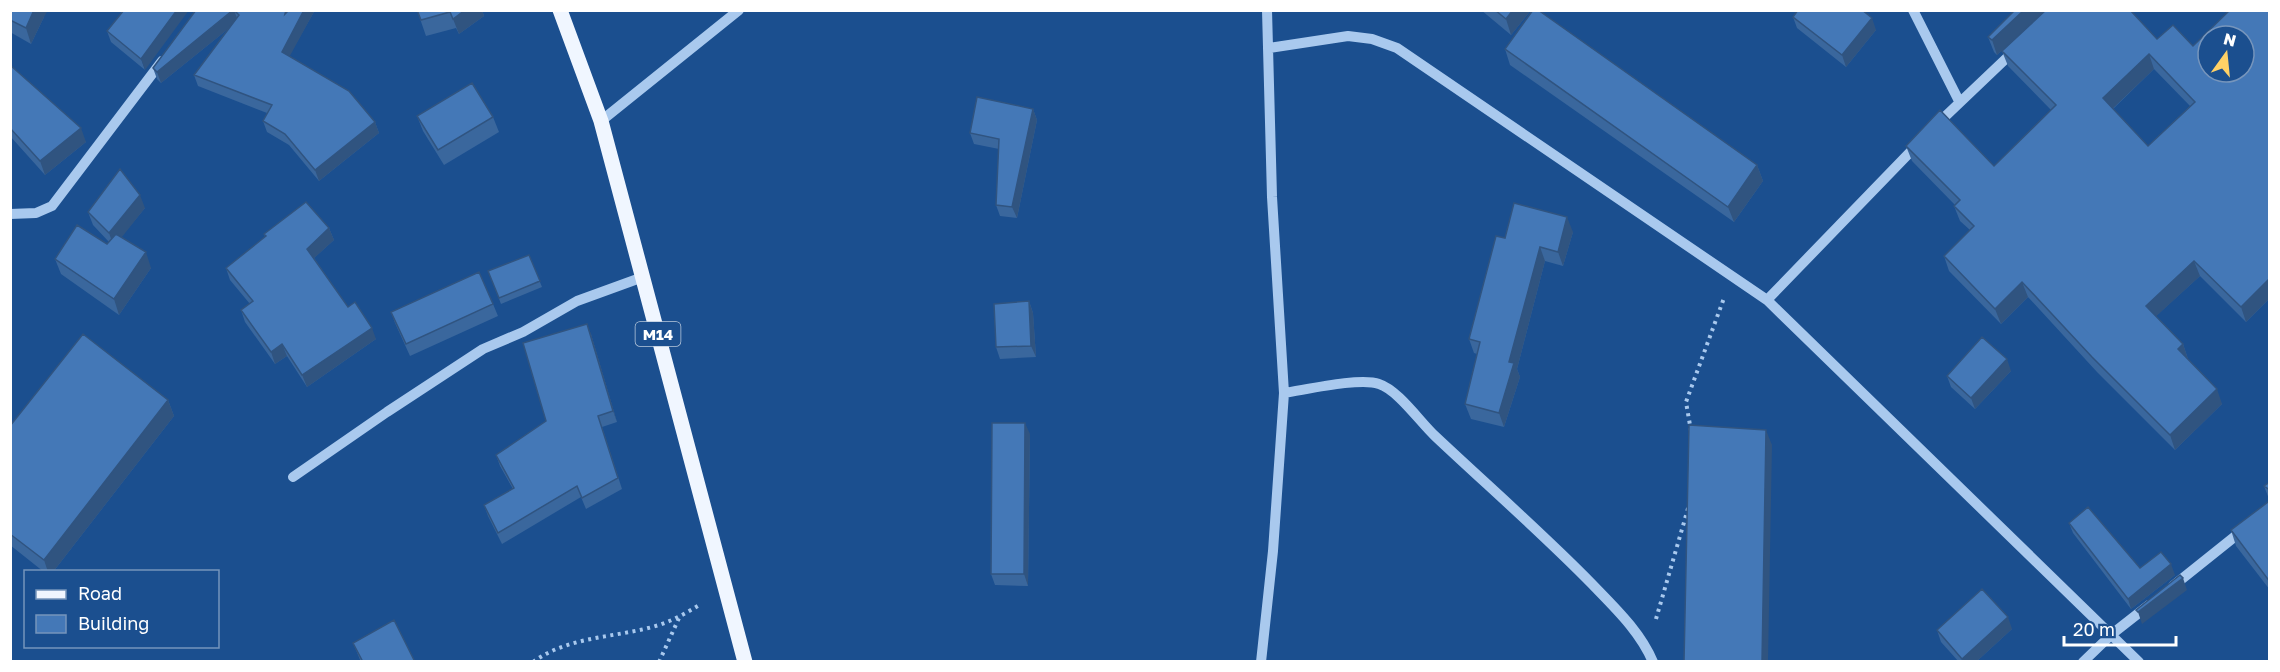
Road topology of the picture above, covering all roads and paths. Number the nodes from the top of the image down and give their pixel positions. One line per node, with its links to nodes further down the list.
1 (560, 10): 9 (main road, M14)
2 (739, 10): 9 (street)
3 (1267, 10): 6 (street)
4 (1913, 10): 8 (street)
5 (2024, 41): 8 (street)
6 (1269, 48): 11 (street); 14 (street)
7 (169, 52): 10 (street)
8 (1959, 101): 13 (street)
9 (601, 121): 12 (main road, M14)
10 (10, 214)
11 (1732, 276): 13 (street); 15 (path)
12 (643, 277): 16 (street); 20 (main road, M14)
13 (1767, 300): 23 (street)
14 (1284, 393): 24 (street); 28 (street)
15 (1692, 433)
16 (293, 477)
17 (1691, 497): 24 (path)
18 (2251, 523): 19 (street)
19 (2168, 590)
20 (726, 591): 22 (path); 27 (main road, M14)
21 (2158, 597): 23 (street)
22 (679, 617): 25 (path); 26 (path)
23 (2112, 634): 30 (street); 31 (street)
24 (1648, 648): 29 (street)
25 (533, 662)
26 (659, 662)
27 (745, 662)
28 (1261, 662)
29 (1653, 662)
30 (2083, 662)
31 (2139, 662)

